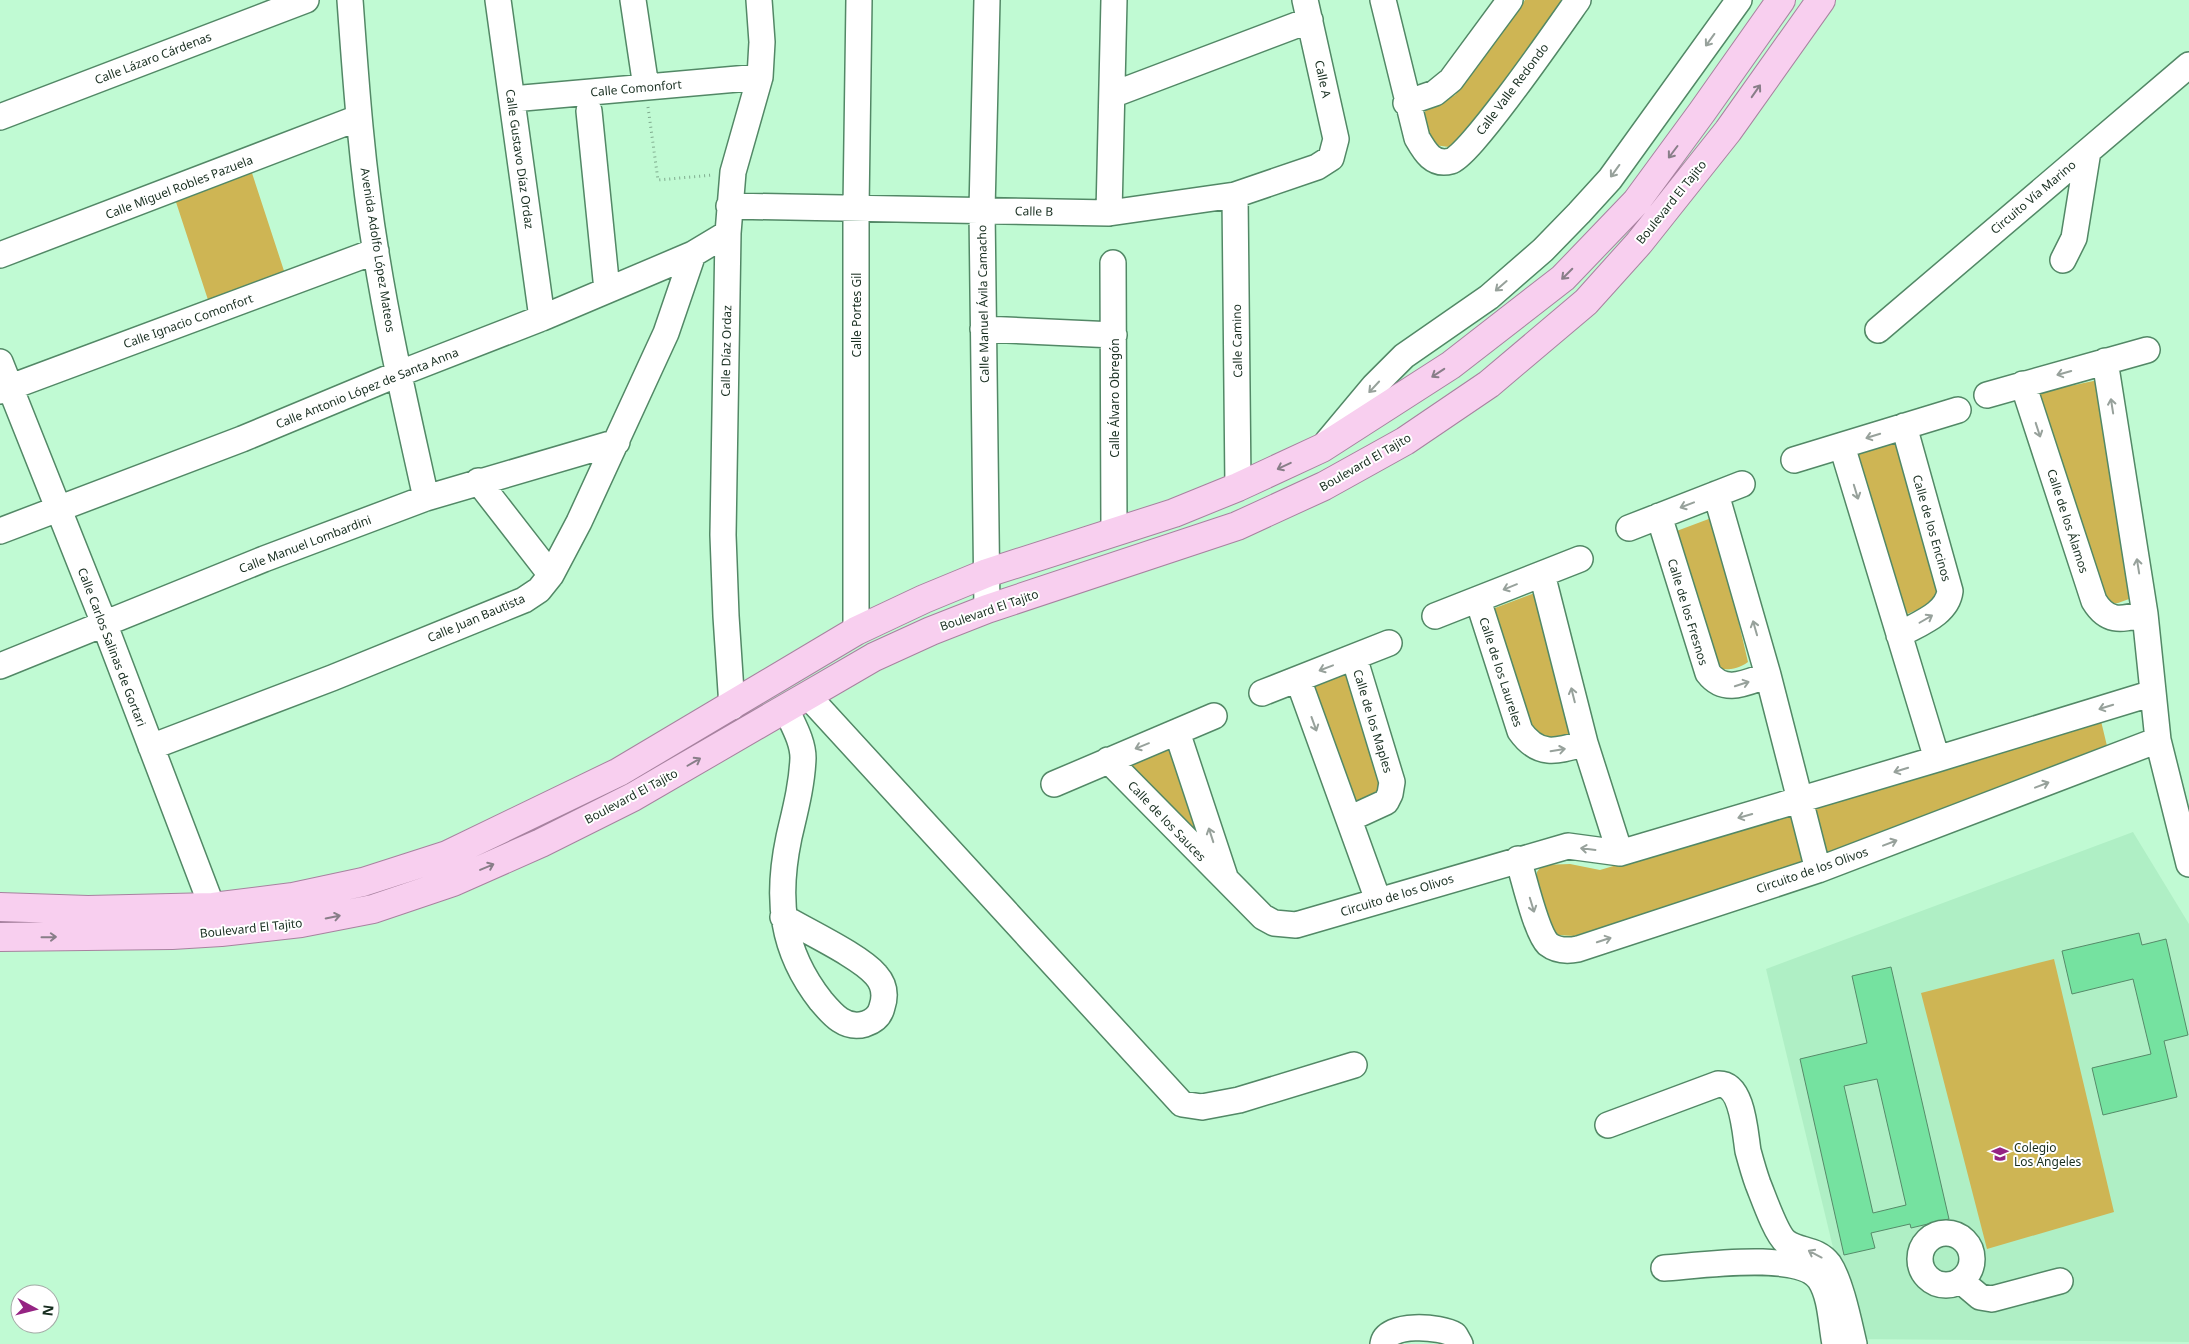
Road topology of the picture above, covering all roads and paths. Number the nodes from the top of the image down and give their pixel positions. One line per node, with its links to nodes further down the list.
1 (306, 0): 24 (street, Calle Lázaro Cárdenas)
2 (350, 0): 25 (street, Avenida Adolfo López Mateos)
3 (498, 0): 20 (street, Calle Gustavo Díaz Ordaz)
4 (633, 0): 18 (street)
5 (759, 0): 17 (street, Calle Díaz Ordaz)
6 (859, 0): 32 (street, Calle Portes Gil)
7 (987, 0): 33 (street, Calle Manuel Ávila Camacho)
8 (1114, 0): 19 (street)
9 (1382, 0): 21 (street)
10 (1510, 0): 21 (street)
11 (1578, 0): 21 (street, Calle Valle Redondo)
12 (1738, 0): 57 (street, one-way to 57)
13 (1781, 0): 23 (main road, Boulevard El Tajito)
14 (1821, 0): 26 (main road, Boulevard El Tajito, one-way to 14)
15 (1307, 10): 19 (street); 28 (street, Calle A)
16 (2189, 65): 27 (street, Circuito Vía Marino)
17 (760, 77): 18 (street, Calle Comonfort); 29 (street, Calle Díaz Ordaz)
18 (646, 87): 20 (street, Calle Comonfort); 29 (path)
19 (1112, 95): 34 (street)
20 (512, 99): 42 (street, Calle Gustavo Díaz Ordaz)
21 (1406, 103)
22 (589, 111): 41 (street)
23 (1702, 112): 26 (main road); 57 (main road, Boulevard El Tajito, one-way to 57)
24 (0, 118)
25 (358, 118): 36 (street, Avenida Adolfo López Mateos); 38 (street, Calle Miguel Robles Pazuela)
26 (1728, 131): 74 (main road, Boulevard El Tajito)
27 (2088, 151): 39 (street); 44 (street, Circuito Vía Marino)
28 (1331, 158): 30 (street, Calle B)
29 (733, 172): 31 (street, Calle Díaz Ordaz)
30 (1235, 195): 34 (street, Calle B); 61 (street, Calle Camino)
31 (729, 206): 32 (street, Calle B); 35 (street, Calle Díaz Ordaz)
32 (856, 208): 33 (street, Calle B); 78 (street, Calle Portes Gil)
33 (982, 210): 34 (street, Calle B); 43 (street, Calle Manuel Ávila Camacho)
34 (1109, 213)
35 (728, 233): 37 (street, Calle Antonio López de Santa Anna); 88 (street, Calle Díaz Ordaz)
36 (376, 251): 49 (street, Avenida Adolfo López Mateos); 51 (street, Calle Ignacio Comonfort)
37 (693, 254): 41 (street, Calle Antonio López de Santa Anna); 55 (street, Calle Juan Bautista)
38 (0, 255)
39 (2063, 260)
40 (1114, 263): 45 (street, Calle Álvaro Obregón)
41 (607, 290): 42 (street, Calle Antonio López de Santa Anna)
42 (542, 318): 49 (street, Calle Antonio López de Santa Anna)
43 (983, 329): 45 (street); 70 (street, Calle Manuel Ávila Camacho)
44 (1878, 330)
45 (1114, 335): 68 (street, Calle Álvaro Obregón)
46 (2146, 350): 47 (street)
47 (2104, 361): 50 (street, one-way to 50); 75 (street, one-way to 47)
48 (0, 362): 51 (street, Calle Carlos Salinas de Gortari)
49 (398, 374): 63 (street, Avenida Adolfo López Mateos); 64 (street, Calle Antonio López de Santa Anna)
50 (2023, 384): 52 (street); 75 (street, Calle de los Álamos, one-way to 75)
51 (5, 389): 64 (street, Calle Carlos Salinas de Gortari)
52 (1987, 395)
53 (1958, 410): 54 (street)
54 (1904, 426): 56 (street, one-way to 56); 79 (street, Calle de los Encinos, one-way to 54)
55 (617, 442): 59 (street, Calle Manuel Lombardini); 72 (street, Calle Juan Bautista)
56 (1842, 446): 58 (street); 79 (street, one-way to 79)
57 (1322, 448): 61 (main road, Boulevard El Tajito, one-way to 61)
58 (1794, 460)
59 (478, 481): 63 (street, Calle Manuel Lombardini); 72 (street)
60 (1742, 484): 62 (street)
61 (1238, 487): 68 (main road, Boulevard El Tajito)
62 (1716, 494): 65 (street, one-way to 65); 83 (street, one-way to 62)
63 (426, 498): 77 (street, Calle Manuel Lombardini)
64 (58, 509): 67 (street, Calle Antonio López de Santa Anna); 77 (street, Calle Carlos Salinas de Gortari)
65 (1659, 516): 66 (street); 83 (street, Calle de los Fresnos, one-way to 83)
66 (1629, 528)
67 (0, 532)
68 (1114, 532): 70 (main road, Boulevard El Tajito)
69 (1580, 559): 71 (street, Calle de los Laureles)
70 (987, 573): 74 (street, Calle Manuel Ávila Camacho); 78 (main road, Boulevard El Tajito)
71 (1542, 574): 73 (street, Calle de los Laureles, one-way to 73); 92 (street, one-way to 71)
72 (551, 575): 93 (street, Calle Juan Bautista)
73 (1478, 600): 76 (street, Calle de los Laureles); 92 (street, Calle de los Laureles, one-way to 92)
74 (987, 609): 87 (main road, Boulevard El Tajito)
75 (2145, 614): 85 (street)
76 (1435, 616)
77 (104, 623): 82 (street, Calle Manuel Lombardini); 93 (street, Calle Carlos Salinas de Gortari)
78 (856, 631): 88 (main road, Boulevard El Tajito)
79 (1899, 635): 94 (street)
80 (1389, 643): 81 (street, Calle de los Maples)
81 (1354, 656): 84 (street, Calle de los Maples, one-way to 84); 98 (street, Calle de los Maples)
82 (0, 666)
83 (1768, 675): 97 (street)
84 (1298, 678): 86 (street, Calle de los Maples); 98 (street, one-way to 98)
85 (2153, 692): 91 (street); 94 (street, Circuito de los Olivos, one-way to 94)
86 (1262, 693)
87 (797, 702): 106 (street); 107 (main road, Boulevard El Tajito, one-way to 87); 110 (street)
88 (732, 707): 107 (main road, Boulevard El Tajito)
89 (1214, 716): 90 (street)
90 (1177, 732): 95 (street, one-way to 95); 103 (street, Calle de los Sauces, one-way to 90)
91 (2158, 740): 101 (street); 102 (street, Circuito de los Olivos, one-way to 91)
92 (1585, 743): 99 (street)
93 (151, 747): 107 (street, Calle Carlos Salinas de Gortari)
94 (1937, 759): 97 (street, Circuito de los Olivos, one-way to 97)
95 (1108, 760): 96 (street); 103 (street, Calle de los Sauces)
96 (1054, 784)
97 (1800, 800): 99 (street, Circuito de los Olivos, one-way to 99); 102 (street)
98 (1348, 819): 104 (street)
99 (1620, 853): 100 (street, Circuito de los Olivos, one-way to 100)
100 (1518, 859): 102 (street, Circuito de los Olivos, one-way to 102); 104 (street, Circuito de los Olivos)
101 (2189, 864)
102 (1818, 870)
103 (1226, 881): 108 (street, Calle de los Sauces)
104 (1378, 900): 108 (street, Circuito de los Olivos)
105 (0, 907): 107 (main road, Boulevard El Tajito)
106 (783, 917): 106 (street)
107 (217, 920): 109 (main road, Boulevard El Tajito, one-way to 107)
108 (1274, 923)
109 (0, 937)
110 (1354, 1065)
111 (1608, 1125): 112 (street)
112 (1781, 1252): 113 (street); 118 (street); 119 (street, one-way to 112)
113 (1664, 1268)
114 (1961, 1280): 115 (street)
115 (2060, 1282)
116 (1383, 1344): 117 (street)
117 (1460, 1344)
118 (1835, 1344)
119 (1854, 1344)

